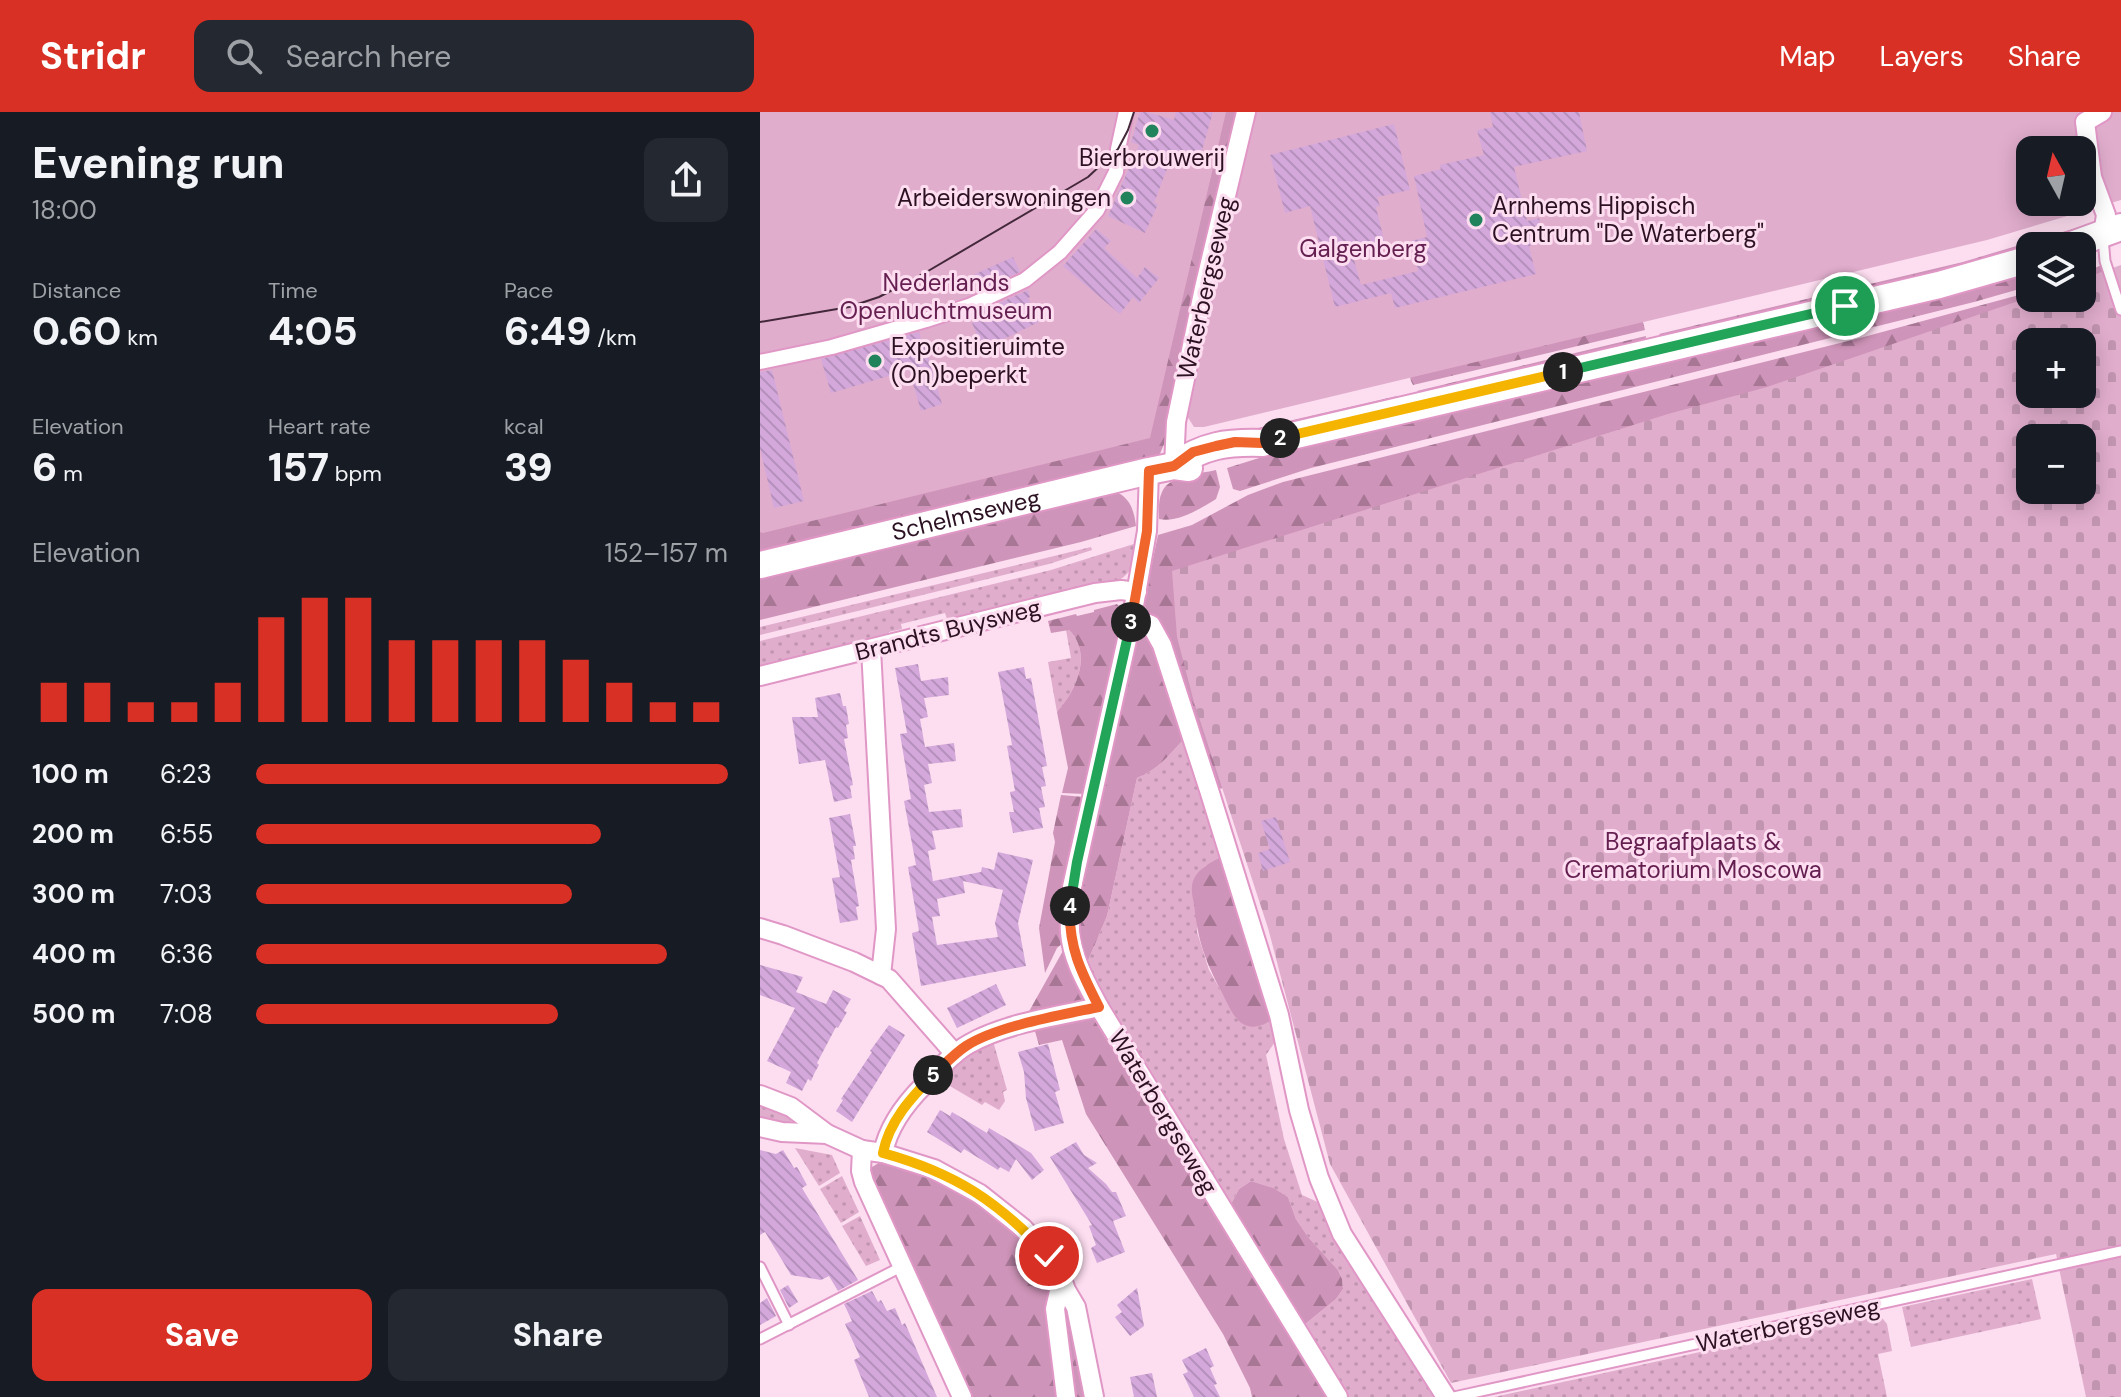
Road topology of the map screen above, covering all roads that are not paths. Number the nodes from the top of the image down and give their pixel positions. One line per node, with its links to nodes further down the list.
1 (1126, 112): 7 (street)
2 (1246, 112): 8 (street, Waterbergseweg)
3 (2102, 112): 4 (street)
4 (2112, 231): 6 (lane)
5 (2016, 263): 8 (main road, Schelmseweg)
6 (2121, 310)
7 (760, 362)
8 (1162, 468): 9 (main road, Schelmseweg); 10 (street, Waterbergseweg)
9 (760, 565)
10 (1137, 592): 11 (street, Waterbergseweg); 12 (street, Brandts Buysweg)
11 (1132, 617): 16 (street, Waterbergseweg); 32 (street)
12 (871, 649): 13 (street, Brandts Buysweg); 15 (street)
13 (760, 676)
14 (760, 928): 15 (street)
15 (881, 975): 17 (street)
16 (1099, 1007): 17 (street); 31 (street, Waterbergseweg)
17 (955, 1054): 21 (street)
18 (760, 1095): 20 (street)
19 (760, 1127): 20 (street)
20 (845, 1142): 21 (street); 23 (street)
21 (883, 1153): 25 (street)
22 (2121, 1251): 33 (lane, Waterbergseweg)
23 (903, 1266): 26 (lane); 28 (street)
24 (760, 1267): 26 (lane)
25 (1062, 1278): 29 (street); 30 (street)
26 (789, 1325): 27 (lane)
27 (760, 1339)
28 (962, 1397)
29 (1066, 1397)
30 (1094, 1397)
31 (1338, 1397)
32 (1446, 1397)
33 (1454, 1397)

